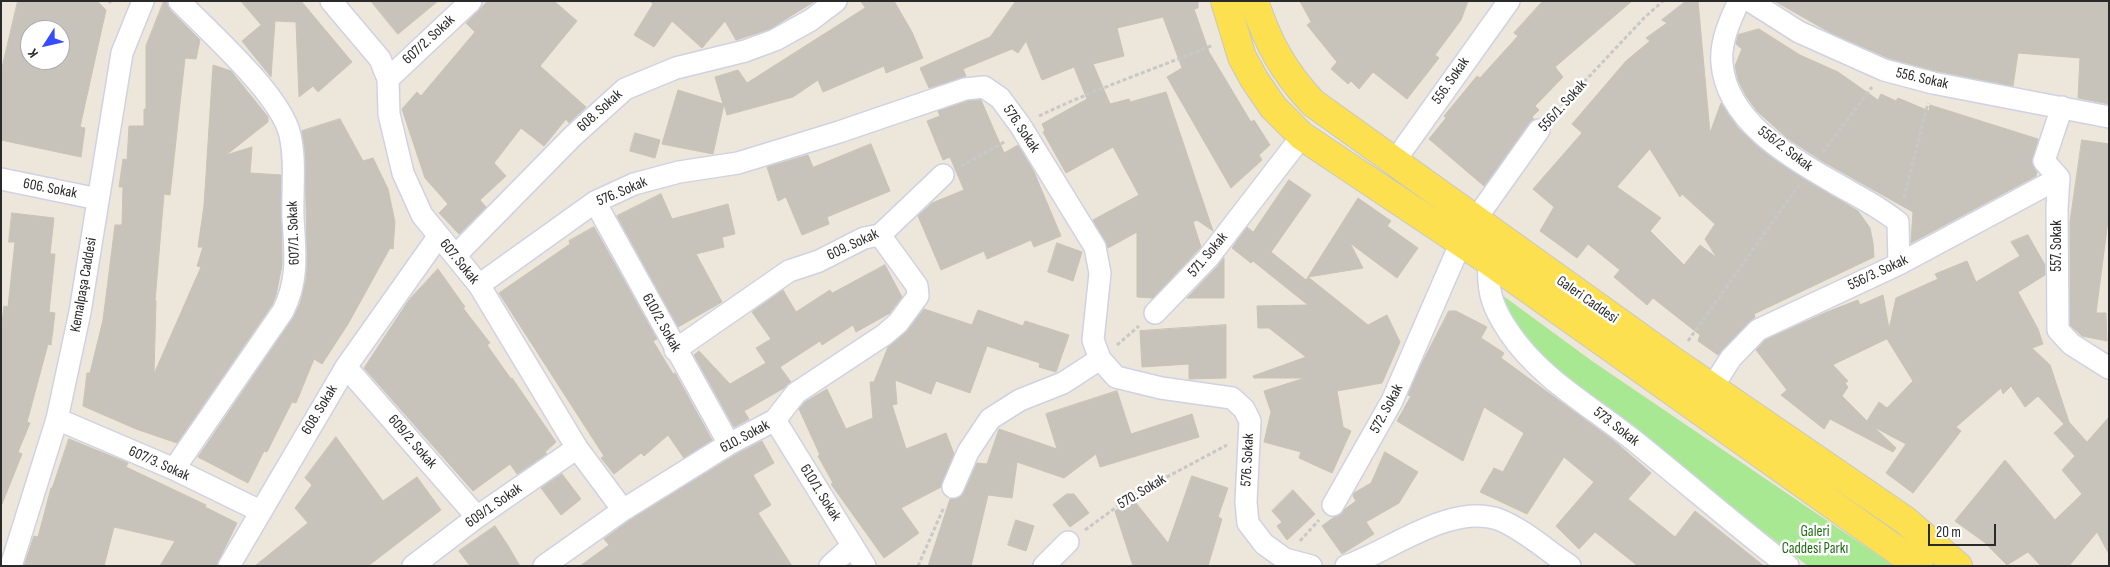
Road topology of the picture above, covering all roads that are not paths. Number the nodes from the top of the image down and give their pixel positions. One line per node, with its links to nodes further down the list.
1 (143, 1): 20 (street, Kemalpaşa Caddesi)
2 (179, 1): 39 (street, 607/1. Sokak)
3 (331, 1): 11 (street, 607. Sokak)
4 (471, 1): 11 (street, 607/2. Sokak)
5 (836, 1): 25 (street, 608. Sokak)
6 (1225, 1): 15 (main road, Galeri Caddesi)
7 (1254, 1): 16 (main road, Galeri Caddesi)
8 (1739, 1): 27 (street, 556/2. Sokak)
9 (1750, 1): 12 (street, 556. Sokak)
10 (1500, 5): 16 (street, 556. Sokak)
11 (388, 79): 24 (street, 607. Sokak)
12 (2062, 108): 13 (street, 556. Sokak); 18 (street)
13 (2109, 117)
14 (1539, 130): 22 (street, 556/1. Sokak)
15 (1302, 136): 22 (main road, Galeri Caddesi); 29 (street, 571. Sokak)
16 (1394, 162): 22 (main road, Galeri Caddesi)
17 (943, 176): 23 (street, 609. Sokak)
18 (2059, 178): 27 (street, 556/3. Sokak); 33 (street, 557. Sokak)
19 (1, 179): 20 (street, 606. Sokak)
20 (98, 199): 35 (street, Kemalpaşa Caddesi)
21 (595, 202): 28 (street, 576. Sokak); 30 (street, 610/2. Sokak); 31 (street, 576. Sokak)
22 (1468, 231): 26 (main road, Galeri Caddesi); 34 (main road, Galeri Caddesi); 41 (street, 572. Sokak)
23 (880, 235): 30 (street, 609. Sokak); 36 (street, 610. Sokak)
24 (438, 237): 25 (street, 607. Sokak); 32 (street, 608. Sokak)
25 (456, 255): 28 (street, 607. Sokak)
26 (1489, 261): 57 (street, 573. Sokak); 58 (main road, Galeri Caddesi)
27 (1899, 264): 34 (street, 556/3. Sokak)
28 (479, 285): 38 (street, 607. Sokak)
29 (1155, 313)
30 (675, 350): 37 (street, 610/2. Sokak)
31 (1100, 360): 40 (street); 54 (street, 576. Sokak)
32 (346, 367): 43 (street, 608. Sokak); 44 (street, 609/2. Sokak)
33 (2109, 368)
34 (1713, 386): 59 (main road, Galeri Caddesi)
35 (57, 419): 39 (street, 607/3. Sokak); 47 (street, Kemalpaşa Caddesi)
36 (775, 420): 37 (street, 610. Sokak); 46 (street, 610/1. Sokak)
37 (728, 444): 42 (street, 610. Sokak)
38 (577, 448): 42 (street, 607. Sokak); 44 (street, 609/1. Sokak)
39 (174, 470): 43 (street, 607/3. Sokak)
40 (953, 487)
41 (1333, 505)
42 (623, 510): 50 (street, 610. Sokak)
43 (260, 511): 48 (street, 608. Sokak)
44 (477, 518): 49 (street, 609/1. Sokak)
45 (1068, 542): 53 (street)
46 (852, 546): 51 (street); 52 (street, 610/1. Sokak)
47 (11, 566)
48 (230, 566)
49 (413, 566)
50 (544, 566)
51 (830, 566)
52 (865, 566)
53 (1044, 566)
54 (1311, 566)
55 (1346, 566): 56 (street)
56 (1570, 566)
57 (1788, 566)
58 (1919, 566)
59 (1958, 566)

